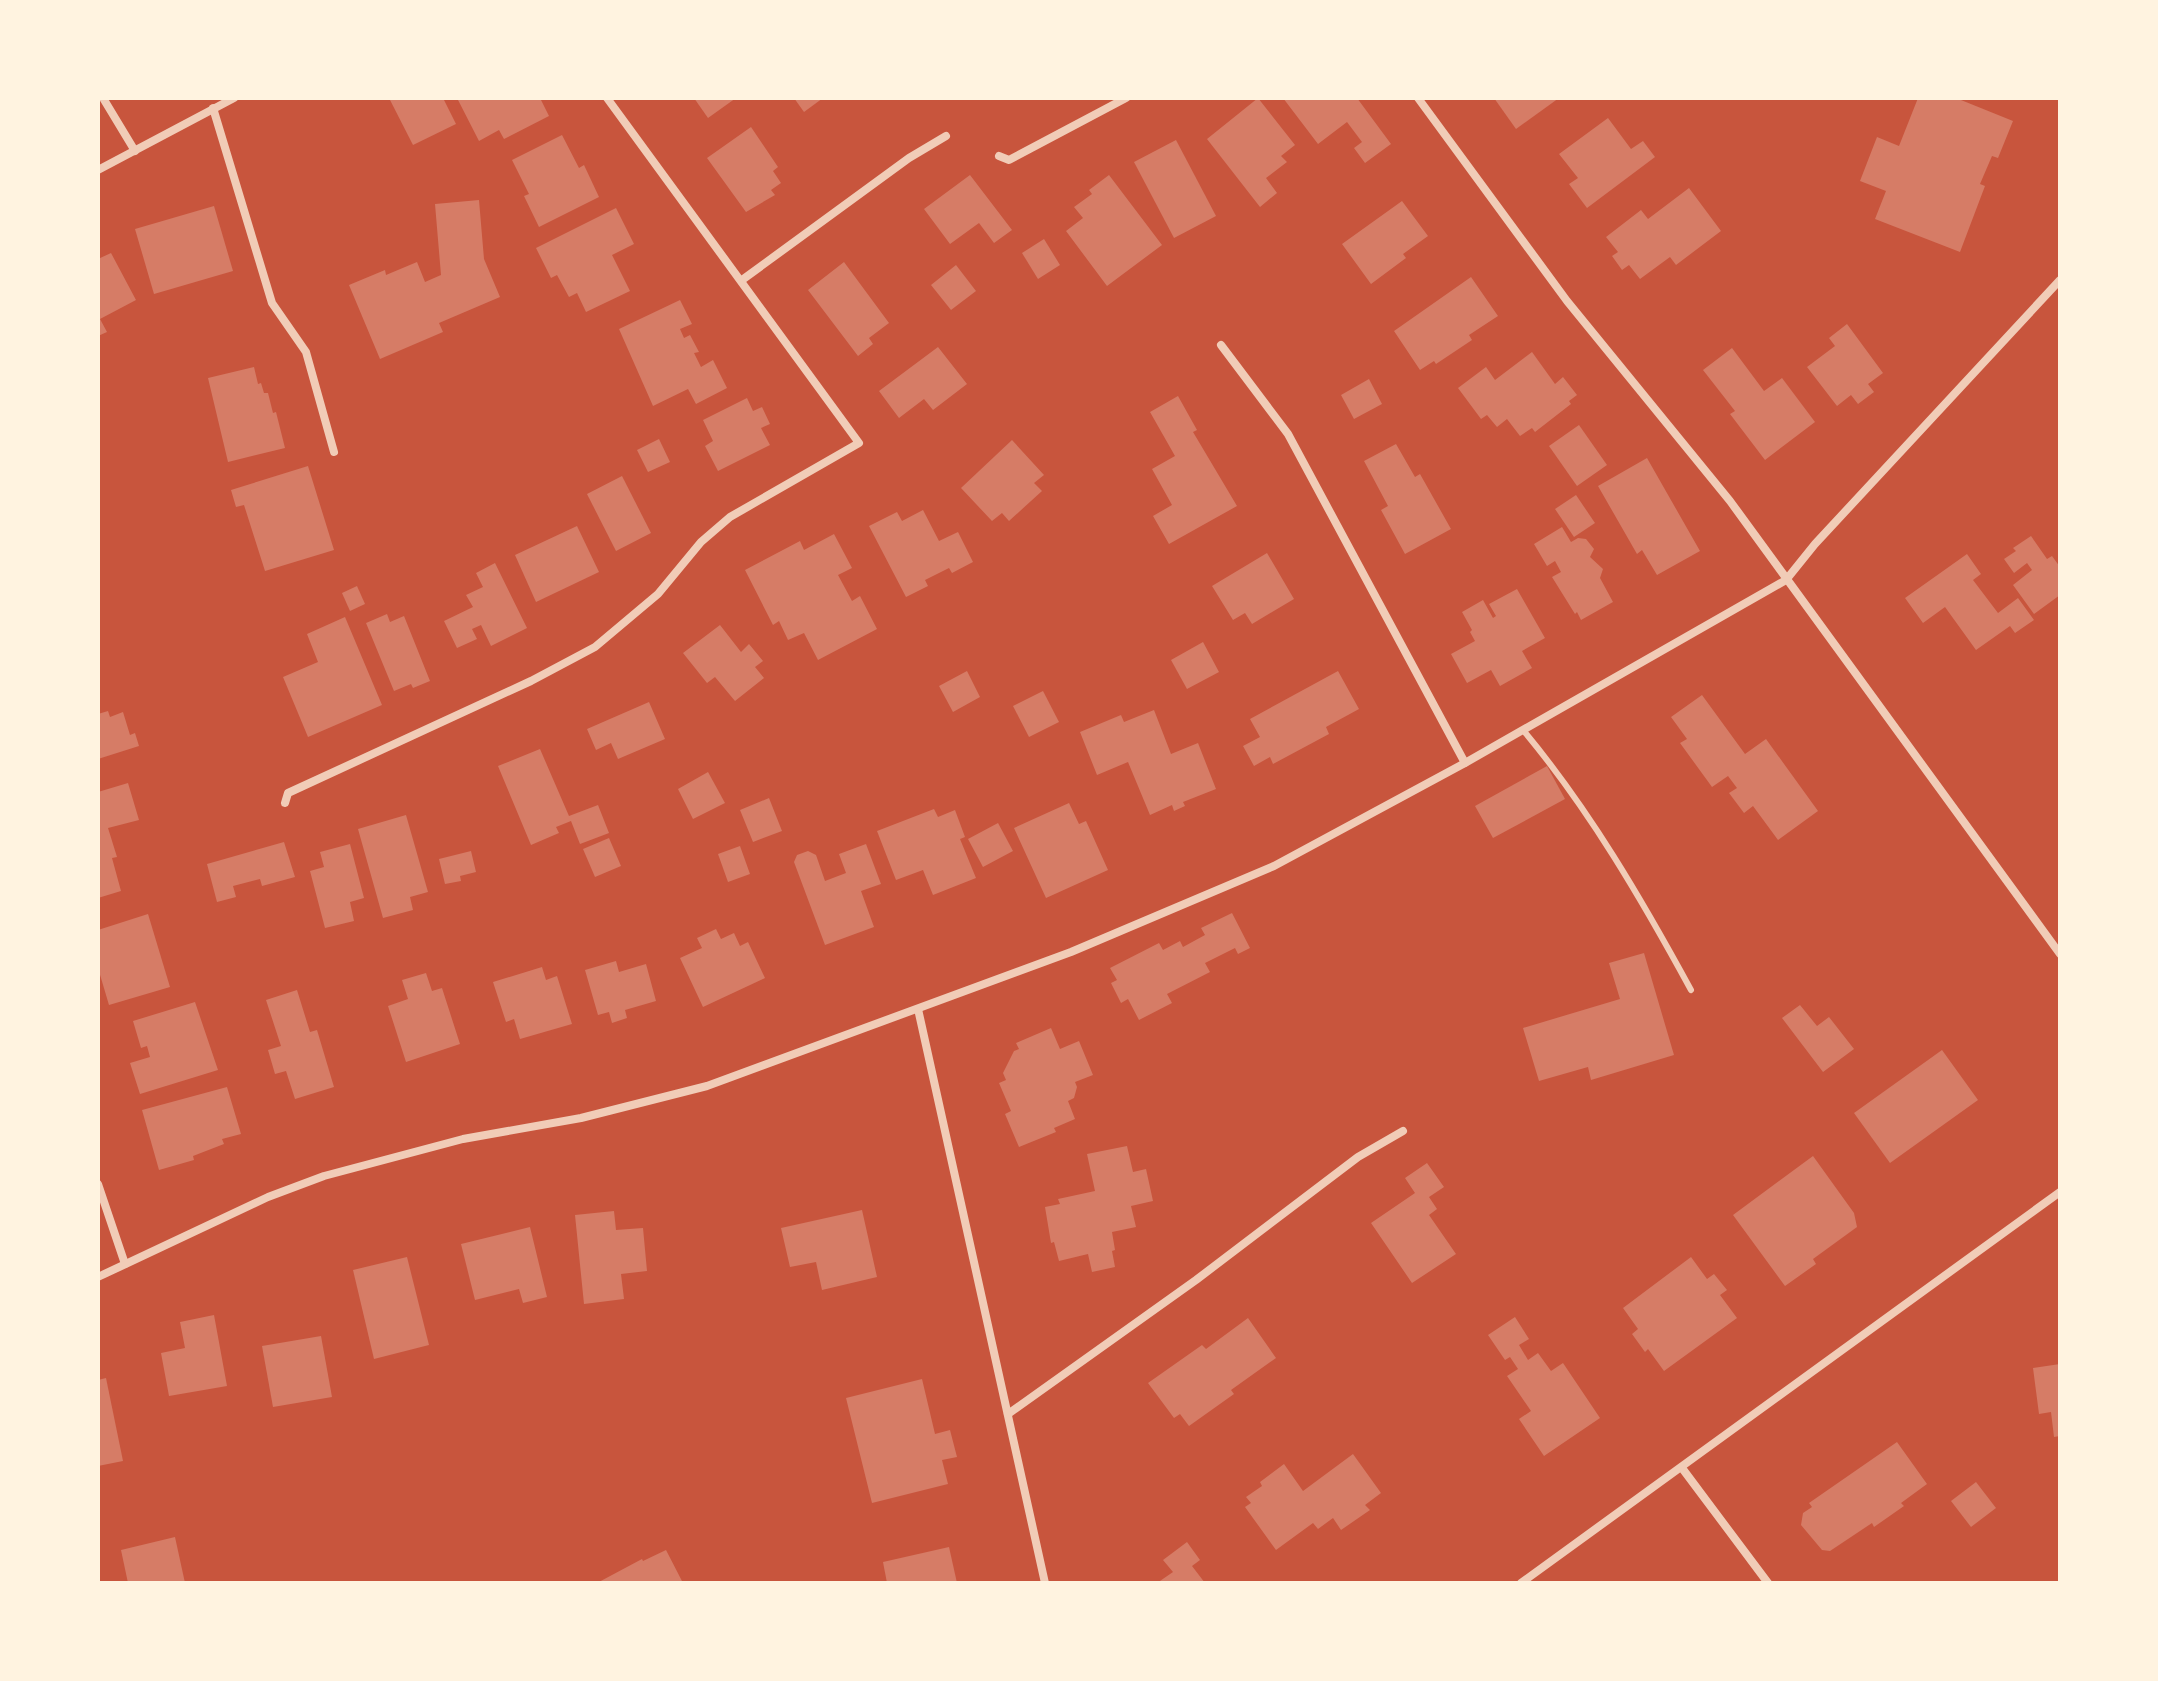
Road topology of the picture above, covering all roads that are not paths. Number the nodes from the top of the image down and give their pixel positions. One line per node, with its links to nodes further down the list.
1 (103, 98): 8 (street)
2 (234, 98): 6 (street)
3 (607, 98): 11 (street)
4 (1126, 98): 9 (street)
5 (1418, 98): 15 (street)
6 (213, 108): 8 (street); 14 (street)
7 (946, 136): 11 (street)
8 (135, 151): 10 (street)
9 (999, 156)
10 (98, 170)
11 (742, 280): 18 (street)
12 (2060, 280): 15 (street)
13 (1221, 345): 17 (street)
14 (334, 452)
15 (1786, 580): 16 (street); 19 (street)
16 (1523, 730): 17 (street); 20 (lane)
17 (1465, 763): 21 (street)
18 (285, 803)
19 (2060, 954)
20 (1691, 990)
21 (918, 1009): 25 (street); 27 (street)
22 (1403, 1131): 27 (street)
23 (98, 1184): 25 (street)
24 (2060, 1192): 28 (street)
25 (125, 1264): 26 (street)
26 (98, 1277)
27 (1008, 1414): 29 (street)
28 (1682, 1468): 30 (street); 31 (street)
29 (1045, 1583)
30 (1521, 1583)
31 (1768, 1583)

